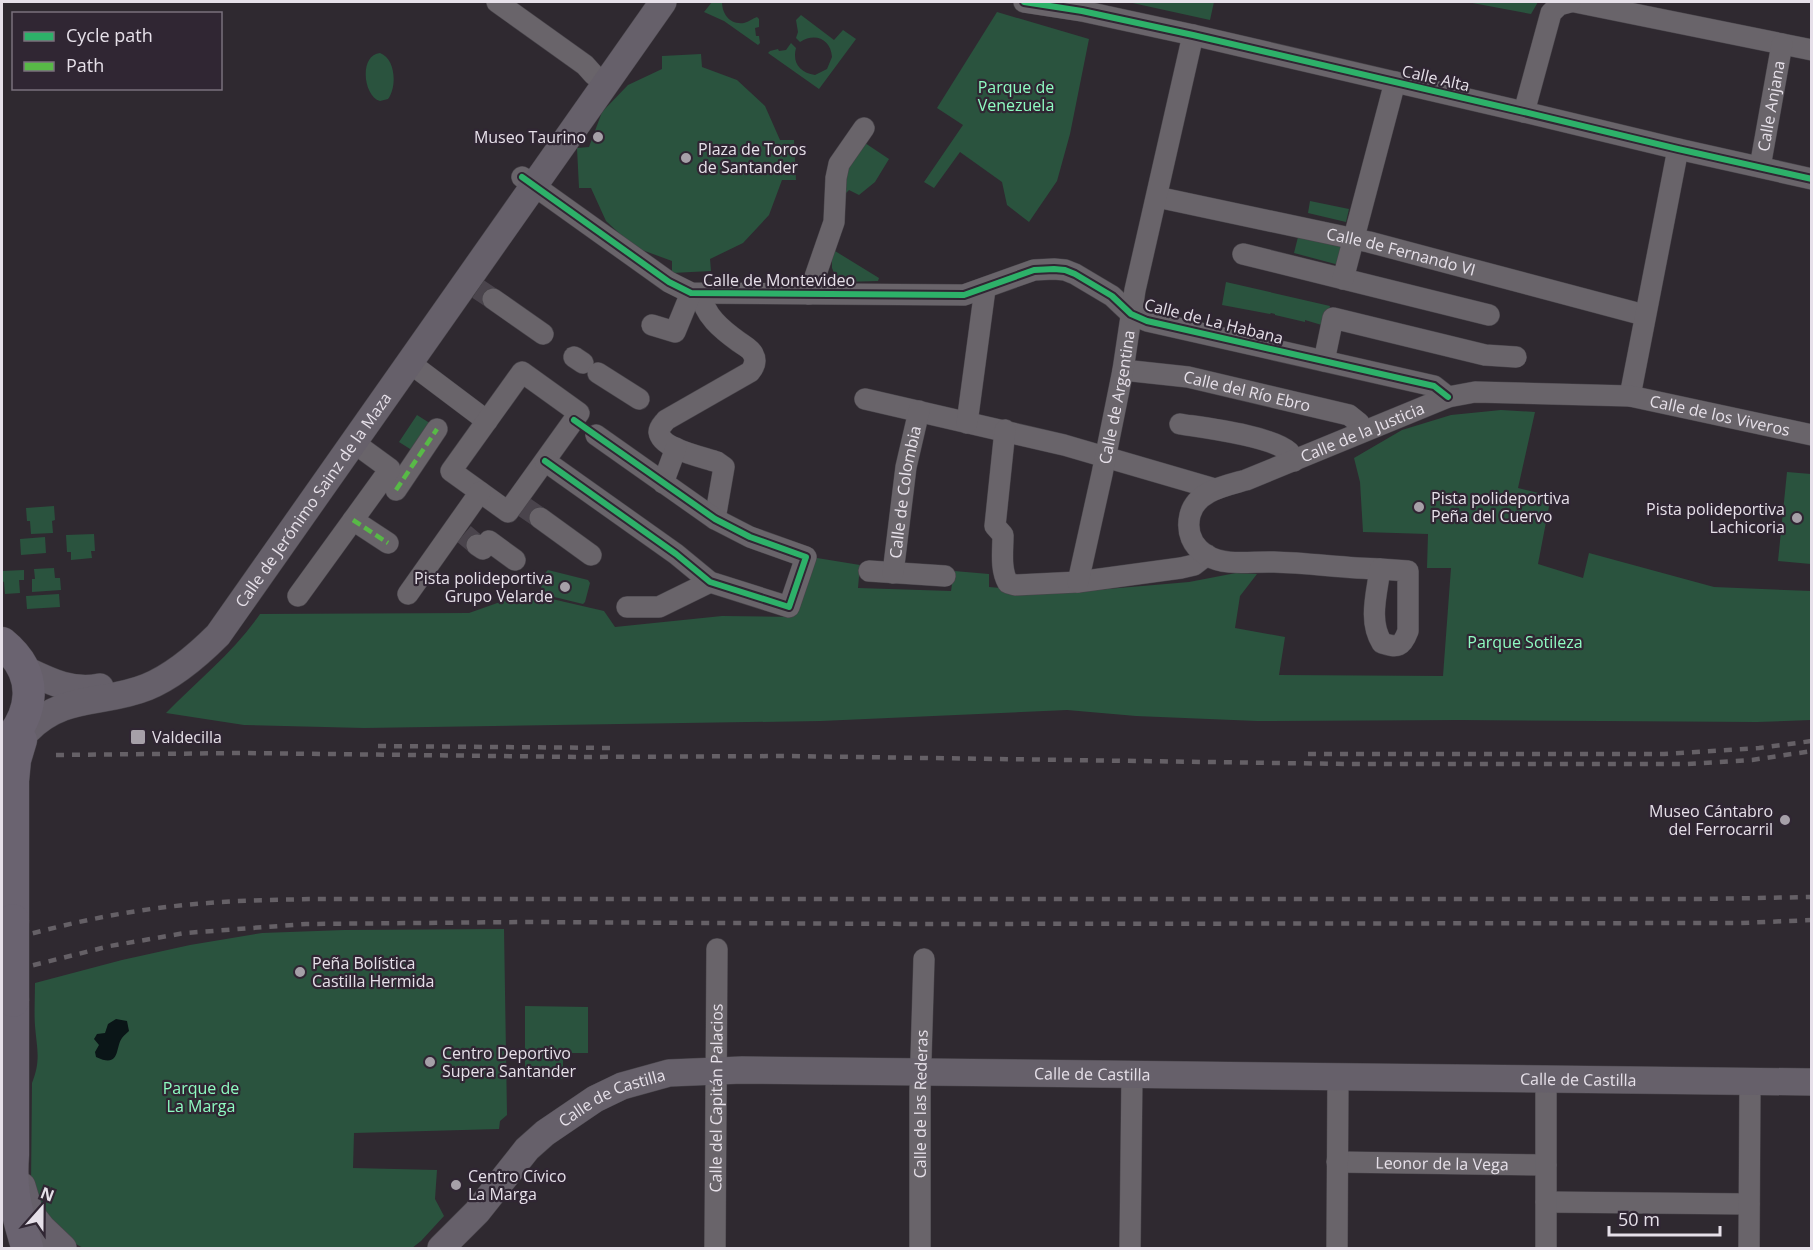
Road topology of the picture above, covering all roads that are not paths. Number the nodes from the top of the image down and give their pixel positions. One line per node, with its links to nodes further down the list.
1 (497, 2): 11 (street)
2 (646, 2): 11 (main road, Calle de Jerónimo Sainz de la Maza)
3 (663, 2): 18 (main road, Calle de Jerónimo Sainz de la Maza)
4 (1024, 2): 7 (street, Calle Alta)
5 (1570, 2): 13 (street)
6 (1575, 2): 9 (street)
7 (1048, 4): 8 (street, Calle Alta)
8 (1193, 35): 12 (street, Calle Alta); 19 (street, Calle de Argentina)
9 (1782, 44): 10 (street); 16 (street, Calle Anjana)
10 (1812, 50)
11 (594, 75): 18 (main road, Calle de Jerónimo Sainz de la Maza)
12 (1395, 82): 13 (street, Calle Alta); 20 (street)
13 (1524, 112): 15 (street, Calle Alta)
14 (864, 128): 26 (street)
15 (1678, 149): 16 (street, Calle Alta); 29 (street)
16 (1760, 167): 17 (street, Calle Alta)
17 (1812, 179)
18 (527, 182): 24 (main road, Calle de Jerónimo Sainz de la Maza); 25 (street, Calle de Montevideo); 77 (main road, Calle de Jerónimo Sainz de la Maza)
19 (1157, 197): 20 (street, Calle de Fernando VI); 27 (street, Calle de Argentina)
20 (1354, 238): 22 (street); 29 (street, Calle de Fernando VI)
21 (1244, 254): 22 (street)
22 (1343, 279): 28 (street)
23 (984, 289): 26 (street, Calle de Montevideo); 27 (street, Calle de La Habana); 43 (street)
24 (479, 290): 31 (street); 34 (main road, Calle de Jerónimo Sainz de la Maza)
25 (696, 293): 26 (street, Calle de Montevideo); 30 (street); 51 (street)
26 (809, 294)
27 (1131, 314): 33 (street, Calle de La Habana); 36 (street, Calle de Argentina)
28 (1489, 315)
29 (1644, 315): 37 (street)
30 (652, 325)
31 (543, 334)
32 (1516, 357): 33 (street)
33 (1324, 361): 38 (street, Calle de La Habana)
34 (410, 363): 42 (street); 50 (main road, Calle de Jerónimo Sainz de la Maza)
35 (585, 364): 39 (street)
36 (1123, 370): 48 (street, Calle del Río Ebro); 52 (street, Calle de Argentina)
37 (1630, 396): 38 (street, Calle de la Justicia); 49 (street, Calle de los Viveros)
38 (1448, 397): 48 (street, Calle de la Justicia)
39 (639, 399)
40 (866, 399): 41 (street, Calle de Colombia)
41 (919, 411): 43 (street, Calle de Colombia); 69 (street, Calle de Colombia)
42 (487, 421): 45 (street); 58 (street)
43 (967, 423): 47 (street, Calle de Colombia)
44 (1180, 424): 54 (street)
45 (584, 426): 53 (street); 55 (street)
46 (437, 429): 57 (street)
47 (1005, 430): 52 (street, Calle de Colombia); 72 (street)
48 (1362, 431): 54 (street, Calle de la Justicia)
49 (1812, 435)
50 (353, 442): 57 (street); 77 (main road, Calle de Jerónimo Sainz de la Maza)
51 (676, 448): 55 (street); 60 (street)
52 (1105, 457): 56 (street, Calle de Colombia); 72 (street, Calle de Argentina)
53 (545, 460): 59 (street); 71 (street)
54 (1294, 461): 56 (street, Calle de la Justicia)
55 (663, 483): 60 (street)
56 (1215, 489): 65 (street, Calle de la Justicia)
57 (396, 491): 61 (street)
58 (480, 492): 59 (street); 62 (street)
59 (526, 509): 64 (street)
60 (715, 519): 71 (street)
61 (353, 520): 63 (street); 74 (street)
62 (465, 536): 66 (street); 73 (street)
63 (388, 543)
64 (591, 555)
65 (1207, 555): 67 (street); 72 (street)
66 (515, 560)
67 (1380, 569)
68 (869, 571): 69 (street, Calle de Colombia)
69 (893, 573): 70 (street, Calle de Colombia)
70 (945, 576)
71 (710, 582): 75 (street)
72 (1078, 582)
73 (408, 594)
74 (298, 596)
75 (627, 607)
76 (15, 655): 77 (main road, Calle de Jerónimo Sainz de la Maza); 78 (highway)
77 (115, 690): 78 (main road, Calle de Jerónimo Sainz de la Maza)
78 (16, 743): 89 (highway, bridge)
79 (717, 949): 81 (street, Calle del Capitán Palacios)
80 (924, 959): 82 (street, Calle de las Rederas)
81 (715, 1070): 82 (main road, Calle de Castilla); 88 (main road, Calle de Castilla); 98 (street, Calle del Capitán Palacios)
82 (920, 1072): 83 (main road, Calle de Castilla); 99 (street, Calle de las Rederas)
83 (1132, 1074): 84 (main road, Calle de Castilla); 100 (street)
84 (1338, 1076): 85 (main road, Calle de Castilla); 90 (street)
85 (1546, 1079): 86 (main road, Calle de Castilla); 91 (street)
86 (1750, 1081): 87 (main road, Calle de Castilla); 93 (street)
87 (1812, 1082)
88 (555, 1126): 96 (main road, Calle de Castilla); 97 (main road)
89 (13, 1155): 94 (highway); 95 (main road)
90 (1337, 1162): 91 (street, Leonor de la Vega); 101 (street)
91 (1546, 1165): 92 (street)
92 (1546, 1202): 93 (street); 102 (street)
93 (1749, 1204): 103 (street)
94 (19, 1247)
95 (63, 1248)
96 (441, 1248)
97 (462, 1248)
98 (714, 1248)
99 (920, 1248)
100 (1130, 1248)
101 (1337, 1248)
102 (1546, 1248)
103 (1749, 1248)

